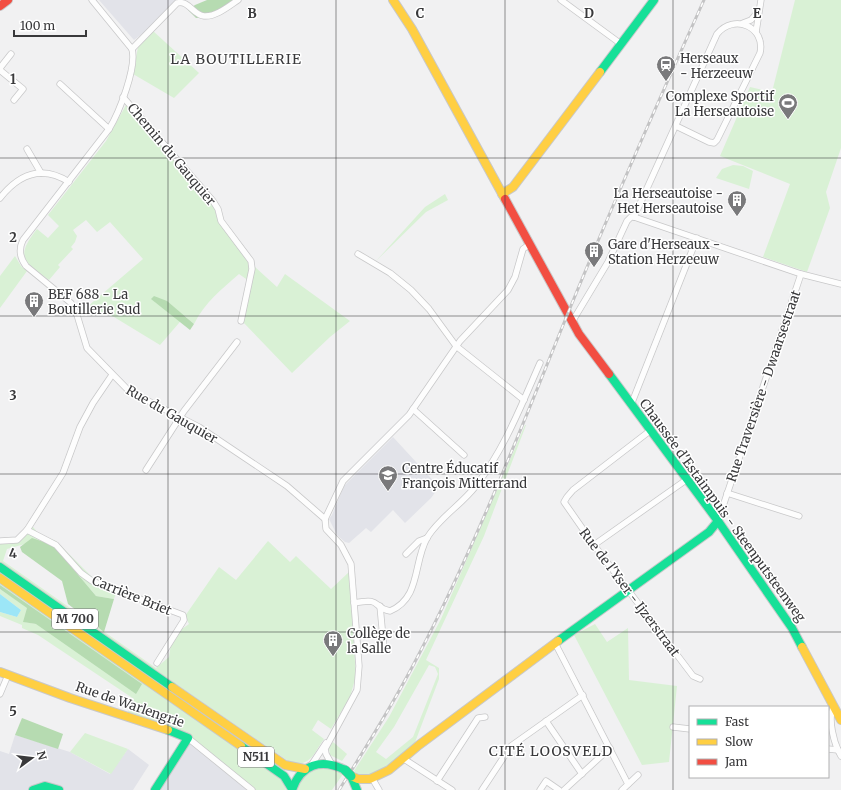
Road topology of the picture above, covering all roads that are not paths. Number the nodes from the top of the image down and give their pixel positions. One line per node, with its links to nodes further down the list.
1 (92, 0): 13 (street)
2 (238, 0): 13 (street)
3 (393, 0): 24 (main road, Chaussée d'Estaimpuis - Steenputsteenweg)
4 (561, 0): 8 (street)
5 (574, 0): 8 (street)
6 (654, 0): 12 (main road)
7 (761, 0): 9 (street)
8 (570, 6): 12 (street)
9 (758, 11): 10 (street); 11 (street)
10 (743, 23): 11 (street); 19 (street)
11 (756, 32): 19 (street)
12 (621, 44): 24 (main road)
13 (132, 49): 17 (street)
14 (11, 54): 15 (street)
15 (2, 61): 18 (street)
16 (60, 84): 20 (street)
17 (123, 97): 20 (street); 32 (street, Chemin du Gauquier)
18 (14, 100)
19 (676, 126): 26 (street)
20 (109, 129): 23 (street)
21 (27, 149): 22 (street)
22 (41, 173): 23 (street); 25 (street)
23 (69, 182): 37 (street, Rue du Gauquier)
24 (502, 194): 28 (main road, Chaussée d'Estaimpuis - Steenputsteenweg)
25 (0, 198)
26 (634, 217): 27 (street); 33 (street)
27 (697, 238): 30 (street); 39 (street)
28 (530, 244): 33 (main road, Chaussée d'Estaimpuis - Steenputsteenweg); 35 (street)
29 (358, 254): 35 (street)
30 (801, 274): 31 (street); 46 (street, Rue Traversière - Dwaarsestraat)
31 (841, 284)
32 (241, 320)
33 (572, 322): 39 (main road, Chaussée d'Estaimpuis - Steenputsteenweg)
34 (236, 342): 41 (street)
35 (456, 346): 38 (street); 40 (street)
36 (540, 363): 38 (street)
37 (112, 375): 41 (street, Rue du Gauquier); 50 (street)
38 (524, 400): 51 (street)
39 (631, 405): 42 (main road, Chaussée d'Estaimpuis - Steenputsteenweg)
40 (413, 409): 43 (street); 48 (street)
41 (180, 418): 44 (street); 48 (street, Rue du Gauquier)
42 (651, 430): 45 (main road, Chaussée d'Estaimpuis - Steenputsteenweg); 53 (street, Rue de l'Yser - Ijzerstraat)
43 (464, 455)
44 (146, 470)
45 (686, 480): 49 (main road, Chaussée d'Estaimpuis - Steenputsteenweg); 53 (street)
46 (727, 493): 47 (street); 49 (street, Rue Traversière - Dwaarsestraat)
47 (799, 516)
48 (325, 518): 58 (street)
49 (718, 521): 57 (main road); 68 (main road, Chaussée d'Estaimpuis - Steenputsteenweg)
50 (27, 530): 52 (street); 62 (street, Carrière Briet)
51 (427, 538): 54 (street); 59 (street)
52 (0, 542)
53 (594, 545): 57 (street, Rue de l'Yser - Ijzerstraat)
54 (406, 554)
55 (0, 567): 64 (main road, M 700)
56 (0, 578): 64 (main road, M 700)
57 (629, 590): 60 (main road); 65 (street, Rue de l'Yser - Ijzerstraat)
58 (354, 603): 59 (street); 75 (street)
59 (380, 606): 61 (street)
60 (555, 643): 67 (street); 80 (main road)
61 (384, 649)
62 (157, 663)
63 (4, 673): 66 (street); 74 (main road, Rue de Warlengrie)
64 (147, 676): 82 (main road, N511); 89 (main road, N511)
65 (700, 679)
66 (0, 694)
67 (583, 695): 71 (street); 76 (street)
68 (834, 706): 70 (main road, Chaussée d'Estaimpuis - Steenputsteenweg); 78 (street)
69 (485, 717): 87 (street)
70 (841, 720)
71 (546, 721): 84 (street); 97 (street)
72 (672, 727): 73 (street)
73 (689, 729)
74 (188, 738): 92 (main road); 93 (street, Rue de Warlengrie)
75 (329, 740): 81 (street); 82 (street)
76 (610, 748): 84 (street); 88 (street)
77 (829, 749): 78 (street)
78 (838, 750): 79 (street)
79 (841, 756)
80 (404, 759): 86 (main road); 87 (street)
81 (331, 763): 82 (main road); 83 (main road)
82 (308, 767): 89 (main road)
83 (348, 773): 86 (main road); 94 (main road)
84 (582, 774): 100 (street)
85 (638, 775): 88 (street)
86 (371, 779): 94 (main road); 95 (street)
87 (437, 781): 96 (street)
88 (628, 784): 101 (street)
89 (292, 789)
90 (33, 790): 91 (main road)
91 (59, 790)
92 (155, 790)
93 (252, 790)
94 (358, 790)
95 (379, 790)
96 (452, 790)
97 (482, 790)
98 (540, 790): 99 (street)
99 (559, 790)
100 (564, 790)
101 (622, 790)

